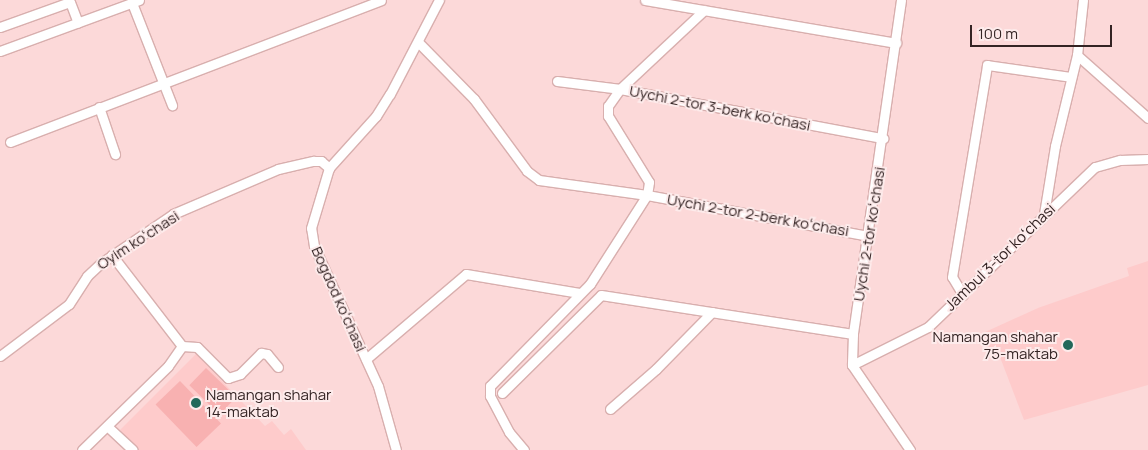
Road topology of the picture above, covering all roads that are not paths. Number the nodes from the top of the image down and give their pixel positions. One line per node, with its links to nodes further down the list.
1 (381, 0): 17 (street)
2 (439, 0): 11 (street, Bogdod koʻchasi)
3 (645, 0): 8 (street)
4 (901, 0): 12 (street, Uychi 2-tor koʻchasi)
5 (1082, 0): 14 (street)
6 (73, 1): 9 (street); 10 (street)
7 (136, 1): 9 (street); 17 (street)
8 (704, 10): 12 (street); 18 (street)
9 (78, 23): 13 (street)
10 (0, 27)
11 (418, 42): 26 (street, Bogdod koʻchasi); 27 (street, Uychi 2-tor 2-berk koʻchasi)
12 (896, 43): 22 (street, Uychi 2-tor koʻchasi)
13 (0, 51)
14 (1078, 55): 15 (street); 21 (street)
15 (1071, 77): 28 (street); 32 (street)
16 (557, 81): 18 (street, Uychi 2-tor 3-berk koʻchasi)
17 (163, 82): 19 (street); 20 (street)
18 (620, 89): 22 (street, Uychi 2-tor 3-berk koʻchasi); 27 (street)
19 (172, 105)
20 (99, 107): 23 (street); 24 (street)
21 (1148, 118)
22 (883, 138): 29 (street, Uychi 2-tor koʻchasi)
23 (10, 142)
24 (115, 154)
25 (1148, 159): 28 (street, Jambul 3-tor koʻchasi)
26 (329, 168): 30 (street, Oyim koʻchasi); 37 (street, Bogdod koʻchasi)
27 (647, 195): 29 (street, Uychi 2-tor 2-berk koʻchasi); 31 (street)
28 (1044, 214): 32 (street, Jambul 3-tor koʻchasi)
29 (869, 236): 34 (street, Uychi 2-tor koʻchasi)
30 (112, 255): 35 (street); 36 (street, Oyim koʻchasi)
31 (580, 293): 37 (street); 46 (street)
32 (963, 295): 38 (street, Jambul 3-tor koʻchasi)
33 (712, 312): 34 (street); 40 (street); 41 (street)
34 (854, 334): 38 (street, Uychi 2-tor koʻchasi)
35 (182, 346): 39 (street); 42 (street)
36 (0, 356)
37 (366, 359): 45 (street, Bogdod koʻchasi)
38 (852, 365): 47 (street)
39 (278, 367)
40 (502, 393)
41 (610, 408)
42 (107, 426): 43 (street); 44 (street)
43 (82, 450)
44 (133, 450)
45 (396, 450)
46 (524, 450)
47 (910, 450)

